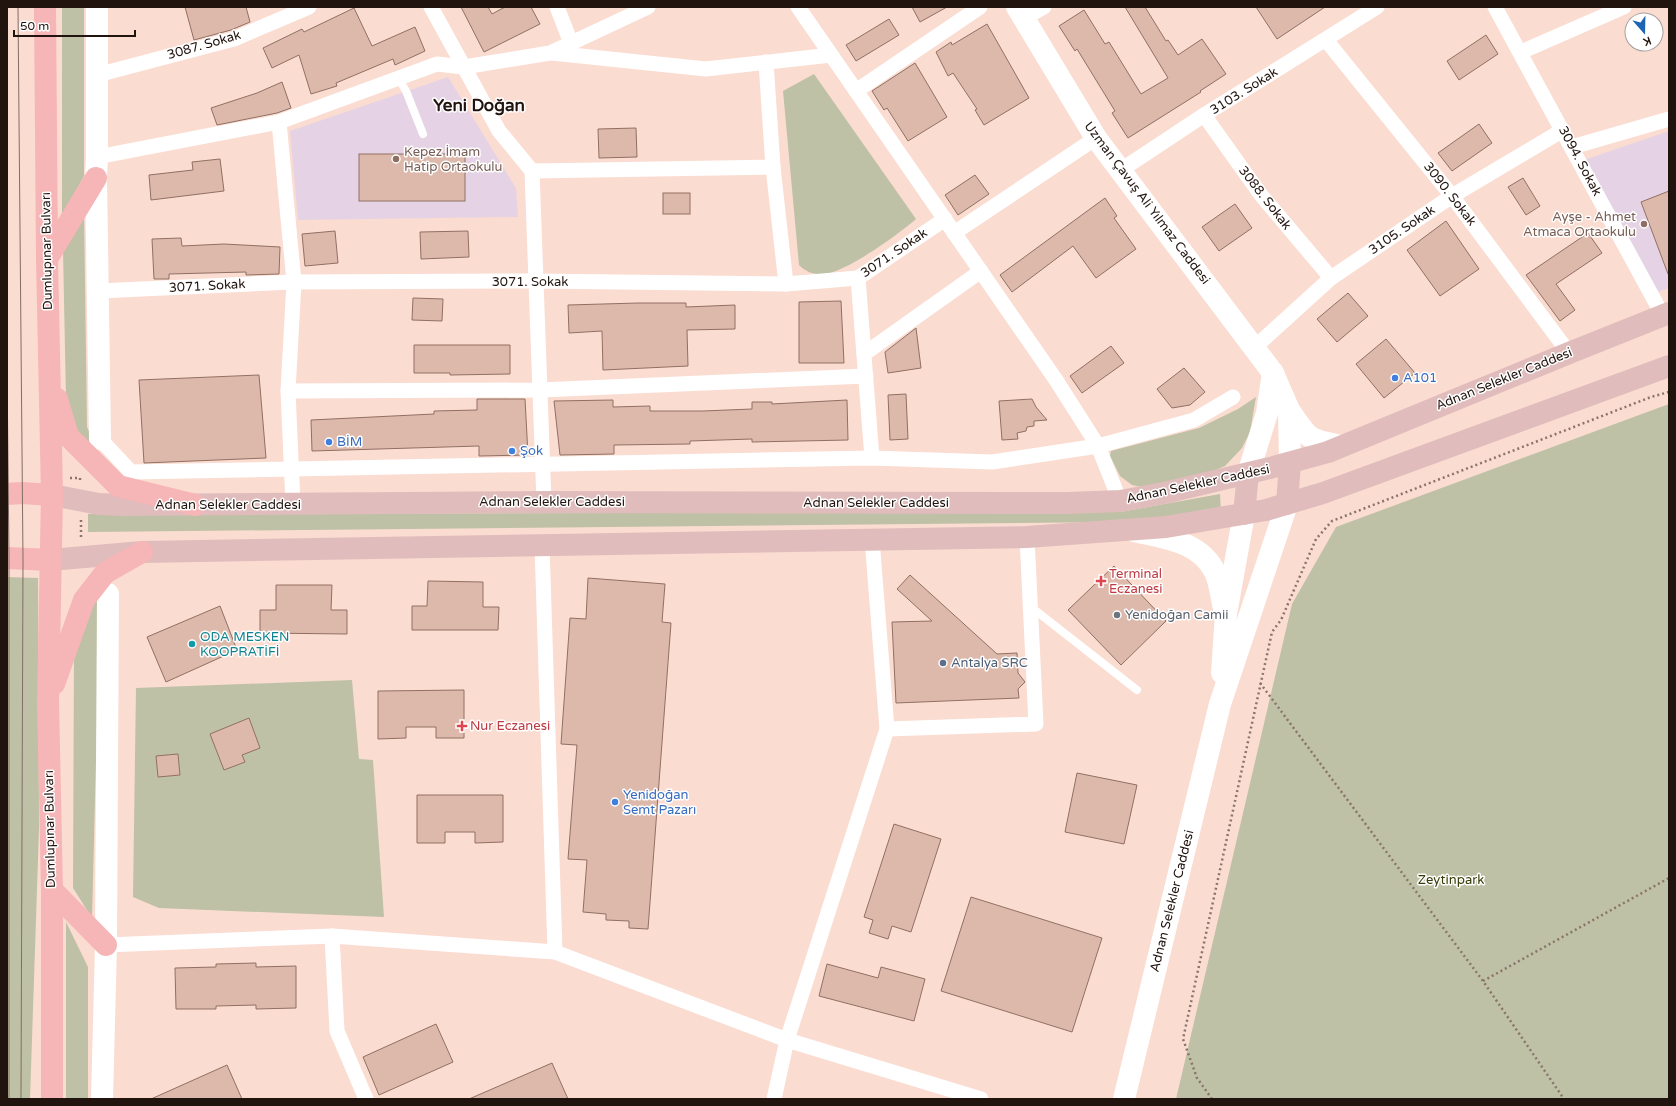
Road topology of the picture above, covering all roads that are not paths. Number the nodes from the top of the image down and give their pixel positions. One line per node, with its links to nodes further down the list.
1 (45, 7): 38 (highway, Dumlupınar Bulvarı)
2 (97, 7): 21 (street)
3 (309, 7): 21 (street, 3087. Sokak)
4 (431, 7): 20 (street)
5 (557, 7): 15 (street)
6 (648, 7): 15 (street)
7 (798, 7): 18 (street)
8 (980, 7): 23 (street)
9 (1044, 7): 13 (street)
10 (1495, 7): 16 (street, 3094. Sokak)
11 (1624, 7): 16 (street)
12 (1370, 9): 14 (street, 3103. Sokak)
13 (1020, 12): 29 (street, Uzman Çavuş Ali Yılmaz Caddesi)
14 (1326, 40): 24 (street, 3103. Sokak); 35 (street, 3090. Sokak)
15 (571, 43): 17 (street)
16 (1521, 52): 27 (street, 3094. Sokak)
17 (550, 53): 19 (street); 20 (street)
18 (831, 55): 19 (street); 23 (street)
19 (766, 62): 32 (street)
20 (464, 66): 22 (street); 34 (street)
21 (97, 75): 31 (street)
22 (398, 78): 26 (street); 28 (lane)
23 (856, 91): 36 (street)
24 (1204, 115): 33 (street, 3103. Sokak); 41 (street, 3088. Sokak)
25 (1668, 121): 30 (street)
26 (279, 122): 31 (street); 43 (street)
27 (1563, 130): 30 (street, 3094. Sokak); 35 (street, 3105. Sokak)
28 (423, 134)
29 (1096, 138): 33 (street, Uzman Çavuş Ali Yılmaz Caddesi); 37 (street)
30 (1572, 147): 46 (street, 3094. Sokak)
31 (97, 167): 38 (highway); 45 (street)
32 (772, 167): 34 (street); 44 (street)
33 (1121, 170): 47 (street, Uzman Çavuş Ali Yılmaz Caddesi)
34 (532, 171): 42 (street)
35 (1452, 196): 41 (street, 3105. Sokak); 48 (street, 3090. Sokak)
36 (945, 219): 37 (street); 40 (street, 3071. Sokak)
37 (954, 233): 39 (street)
38 (47, 258): 52 (highway, Dumlupınar Bulvarı)
39 (981, 271): 49 (street); 59 (street)
40 (858, 278): 44 (street, 3071. Sokak); 49 (street)
41 (1331, 278): 47 (street, 3105. Sokak)
42 (536, 281): 43 (street, 3071. Sokak); 44 (street, 3071. Sokak); 54 (street)
43 (294, 282): 45 (street, 3071. Sokak); 55 (street)
44 (786, 284)
45 (98, 291): 58 (street)
46 (1666, 315): 48 (main road, Adnan Selekler Caddesi)
47 (1254, 348): 51 (street, Uzman Çavuş Ali Yılmaz Caddesi)
48 (1569, 353): 60 (main road, Adnan Selekler Caddesi)
49 (864, 354): 53 (street)
50 (1669, 366): 71 (main road, Adnan Selekler Caddesi)
51 (1273, 373): 57 (street, Uzman Çavuş Ali Yılmaz Caddesi); 65 (street)
52 (49, 375): 67 (highway, Dumlupınar Bulvarı); 72 (highway)
53 (866, 376): 54 (street); 61 (street)
54 (540, 390): 55 (street); 62 (street)
55 (288, 391): 64 (street)
56 (1233, 397): 59 (street)
57 (1289, 410): 60 (street); 63 (street)
58 (100, 439): 64 (street)
59 (1098, 446): 61 (street); 68 (street)
60 (1342, 446): 63 (main road, Adnan Selekler Caddesi)
61 (872, 458): 62 (street)
62 (542, 463): 64 (street); 69 (street)
63 (1290, 463): 65 (main road, Adnan Selekler Caddesi); 71 (main road)
64 (291, 469): 70 (street)
65 (1248, 474): 68 (main road, Adnan Selekler Caddesi); 73 (main road)
66 (7, 494): 67 (highway)
67 (52, 495): 72 (main road, Adnan Selekler Caddesi); 80 (highway, Dumlupınar Bulvarı)
68 (1120, 501): 69 (main road, Adnan Selekler Caddesi)
69 (544, 502): 70 (main road, Adnan Selekler Caddesi)
70 (293, 504): 72 (main road, Adnan Selekler Caddesi)
71 (1287, 504): 73 (main road, Adnan Selekler Caddesi); 86 (street, Adnan Selekler Caddesi)
72 (195, 505)
73 (1244, 514): 74 (main road, Adnan Selekler Caddesi); 83 (street, Adnan Selekler Caddesi)
74 (1131, 531): 75 (main road, Adnan Selekler Caddesi); 83 (street, Adnan Selekler Caddesi)
75 (1027, 537): 76 (main road, Adnan Selekler Caddesi); 82 (street)
76 (872, 539): 77 (main road, Adnan Selekler Caddesi); 87 (street)
77 (542, 545): 78 (main road, Adnan Selekler Caddesi); 91 (street)
78 (142, 552): 80 (main road, Adnan Selekler Caddesi); 85 (highway)
79 (7, 558): 80 (highway)
80 (50, 560): 85 (highway, Dumlupınar Bulvarı)
81 (108, 594): 90 (street)
82 (1031, 607): 84 (lane); 87 (street)
83 (1226, 614): 86 (street, Adnan Selekler Caddesi)
84 (1136, 690)
85 (48, 702): 88 (highway, Dumlupınar Bulvarı)
86 (1220, 704): 98 (street, Adnan Selekler Caddesi)
87 (887, 729): 92 (street)
88 (52, 890): 90 (highway); 93 (highway, Dumlupınar Bulvarı)
89 (332, 936): 90 (street); 91 (street); 95 (street)
90 (106, 945): 94 (street)
91 (555, 952): 92 (street)
92 (787, 1040): 96 (street); 97 (street)
93 (52, 1099)
94 (102, 1099)
95 (366, 1099)
96 (774, 1099)
97 (981, 1099)
98 (1124, 1099)

